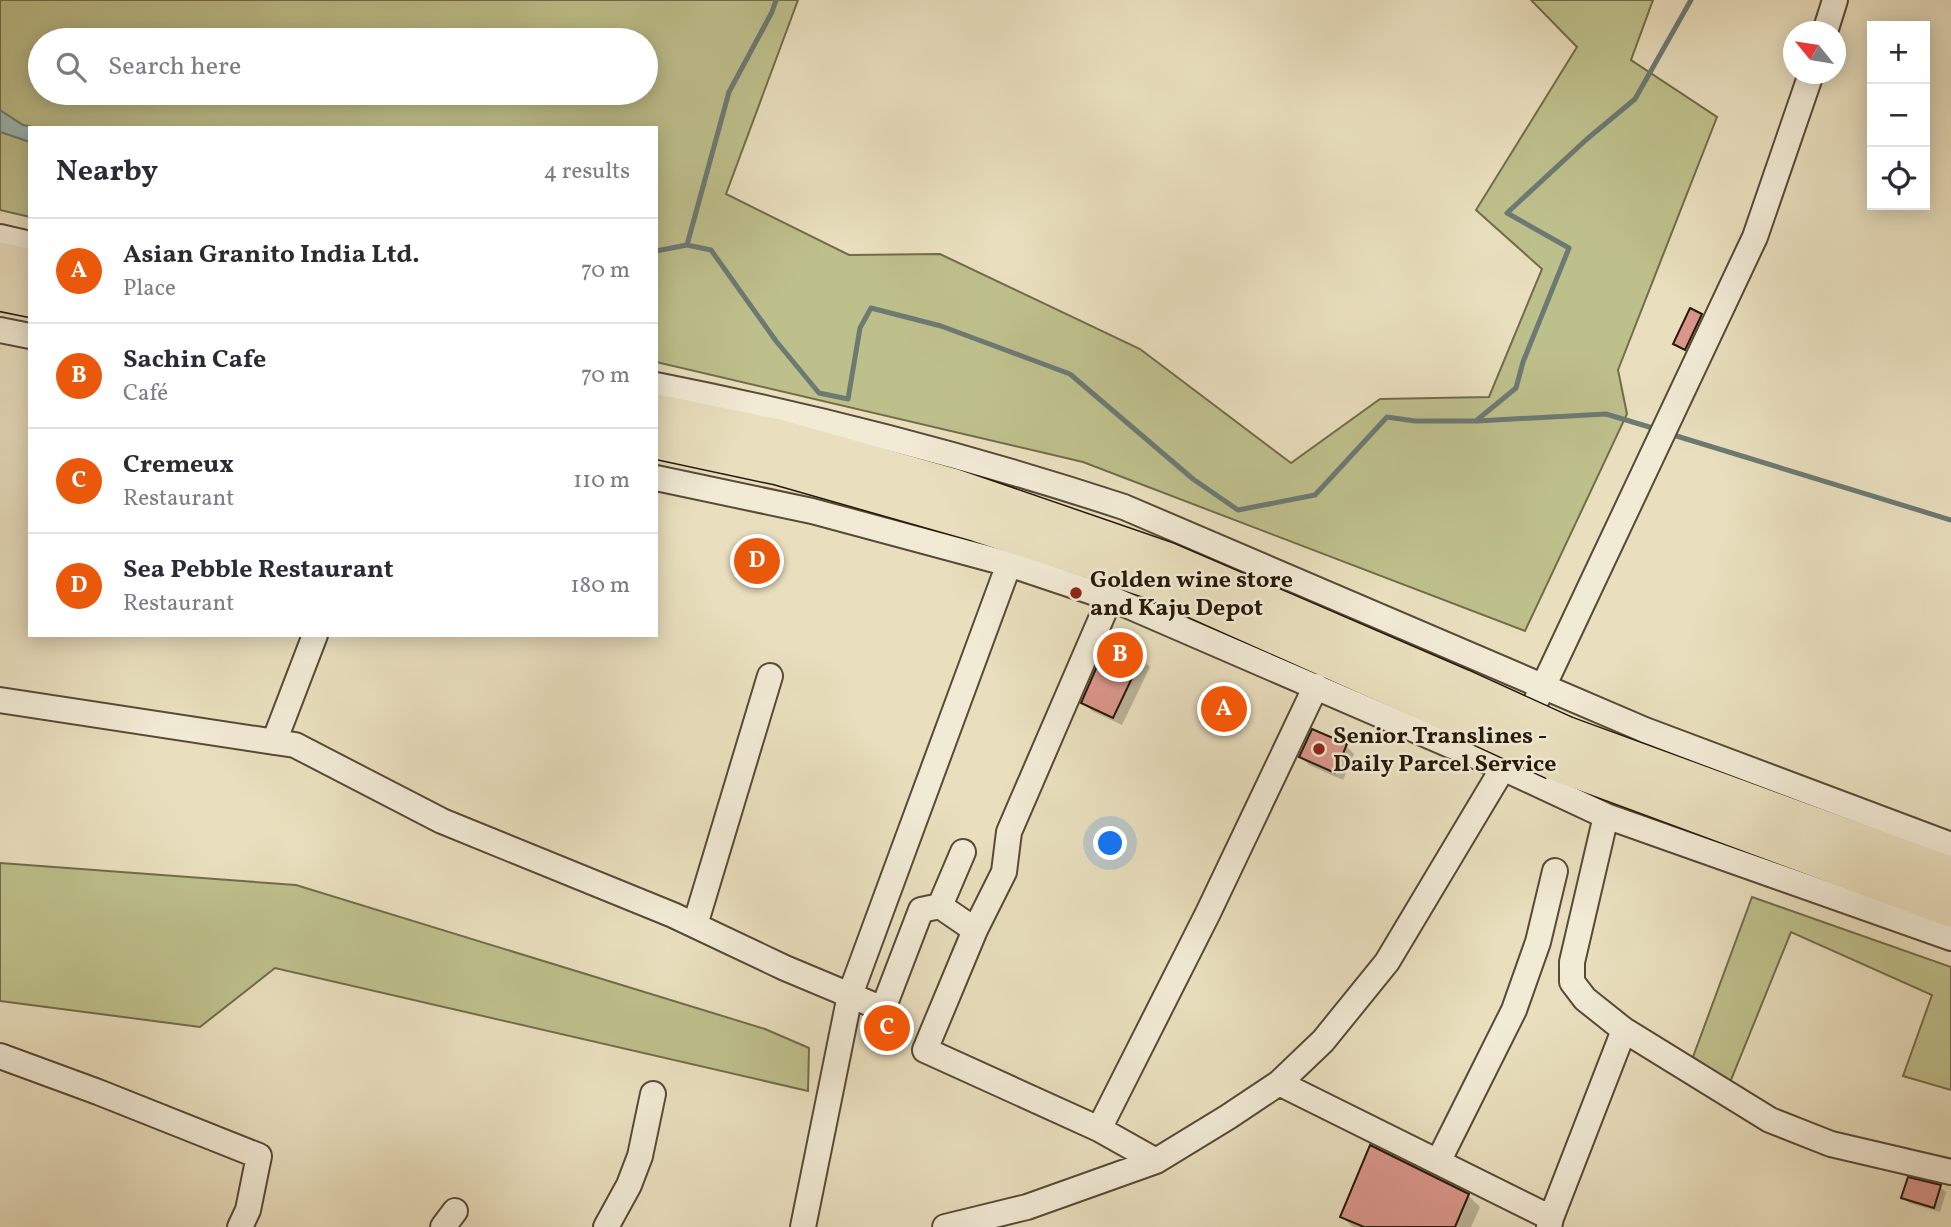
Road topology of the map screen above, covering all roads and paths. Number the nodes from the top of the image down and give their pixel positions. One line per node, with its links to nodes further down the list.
1 (1835, 0): 2 (street)
2 (1828, 21)
3 (1808, 84): 21 (street)
4 (0, 237): 5 (street)
5 (28, 244)
6 (0, 260): 7 (highway)
7 (28, 267)
8 (0, 293): 9 (highway)
9 (28, 299)
10 (0, 330): 11 (street)
11 (28, 337)
12 (658, 385): 21 (street)
13 (658, 412): 23 (highway)
14 (658, 441): 23 (highway)
15 (658, 478): 16 (street)
16 (1009, 564): 17 (street); 37 (street)
17 (1110, 597): 20 (street); 35 (street)
18 (314, 637): 24 (street)
19 (770, 676): 34 (street)
20 (1316, 686): 26 (street); 42 (street)
21 (1543, 687): 26 (street); 28 (street)
22 (0, 700): 24 (street)
23 (1459, 702): 25 (highway, bridge)
24 (274, 742): 34 (street)
25 (1559, 748): 31 (highway); 33 (highway)
26 (1503, 768): 27 (street); 40 (street)
27 (1606, 816): 36 (street); 38 (street)
28 (1951, 845)
29 (963, 852): 32 (street)
30 (1555, 871): 44 (street)
31 (1951, 875)
32 (940, 906): 35 (street); 37 (street)
33 (1951, 909)
34 (695, 925): 37 (street)
35 (975, 930): 42 (street)
36 (1951, 938)
37 (850, 995): 49 (street)
38 (1623, 1030): 45 (street); 46 (street)
39 (0, 1056): 47 (street)
40 (1279, 1083): 43 (street); 44 (street)
41 (653, 1094): 48 (street)
42 (1099, 1129): 43 (street)
43 (1156, 1161): 50 (street)
44 (1438, 1162): 46 (street)
45 (1951, 1172)
46 (1550, 1223)
47 (240, 1227)
48 (606, 1227)
49 (803, 1227)
50 (945, 1227)

